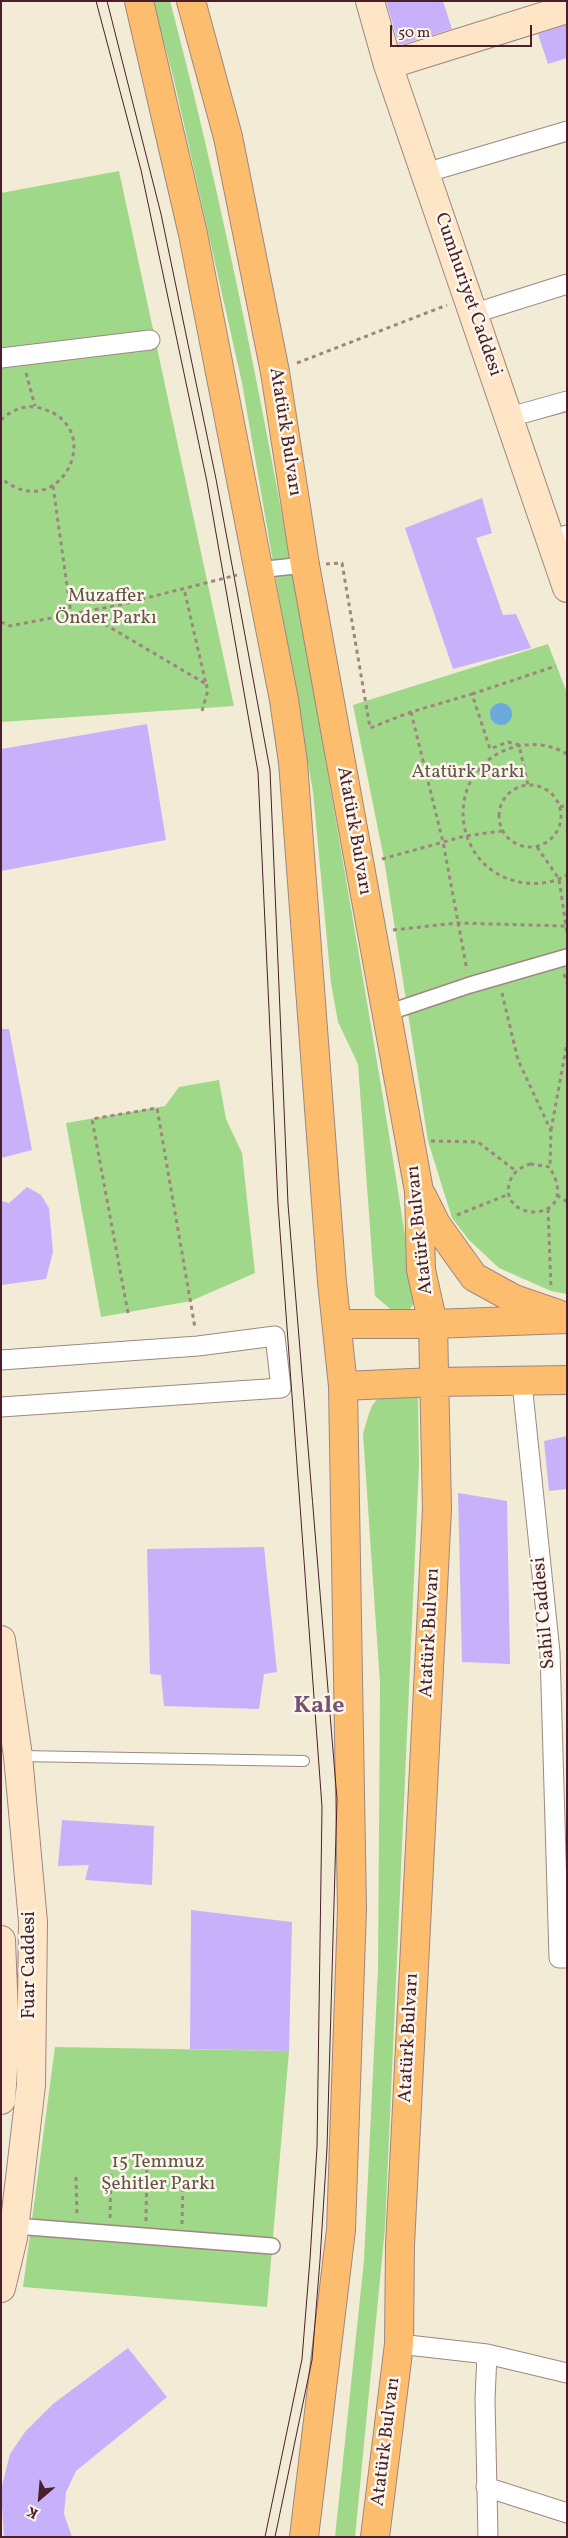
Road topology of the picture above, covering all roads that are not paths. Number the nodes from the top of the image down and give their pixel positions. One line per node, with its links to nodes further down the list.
1 (139, 1): 16 (main road)
2 (191, 1): 15 (main road, Atatürk Bulvarı)
3 (370, 1): 5 (main road, Cumhuriyet Caddesi)
4 (567, 10): 5 (main road)
5 (388, 65): 7 (main road, Cumhuriyet Caddesi)
6 (567, 131): 7 (street)
7 (425, 173): 9 (main road, Cumhuriyet Caddesi)
8 (567, 284): 9 (street)
9 (469, 306): 13 (main road, Cumhuriyet Caddesi)
10 (150, 340): 11 (street)
11 (1, 358)
12 (567, 401): 13 (street)
13 (510, 417): 14 (main road, Cumhuriyet Caddesi)
14 (558, 538): 17 (main road, Cumhuriyet Caddesi)
15 (305, 565): 16 (street); 19 (main road, Atatürk Bulvarı)
16 (257, 570): 22 (main road)
17 (567, 588)
18 (567, 957): 19 (street)
19 (387, 1013): 20 (main road, Atatürk Bulvarı)
20 (419, 1191): 21 (main road); 23 (main road, Atatürk Bulvarı)
21 (562, 1316): 23 (main road)
22 (337, 1324): 23 (main road); 28 (main road)
23 (433, 1324): 26 (main road, Atatürk Bulvarı)
24 (1, 1360): 29 (street)
25 (567, 1380): 27 (main road)
26 (435, 1382): 27 (main road); 28 (main road); 41 (main road, Atatürk Bulvarı)
27 (522, 1383): 31 (street, Sahil Caddesi)
28 (343, 1386): 46 (main road)
29 (1, 1407)
30 (1, 1640): 32 (main road, Fuar Caddesi)
31 (559, 1668): 34 (street, Sahil Caddesi)
32 (18, 1756): 33 (lane); 38 (main road, Fuar Caddesi)
33 (304, 1760)
34 (560, 1773): 36 (street, Sahil Caddesi)
35 (1, 1940): 37 (main road, Fuar Caddesi)
36 (567, 1958)
37 (1, 2100)
38 (15, 2226): 39 (street); 40 (main road, Fuar Caddesi)
39 (272, 2246)
40 (1, 2288)
41 (399, 2344): 42 (street); 47 (main road, Atatürk Bulvarı)
42 (487, 2354): 43 (street); 44 (street)
43 (567, 2373)
44 (486, 2486): 45 (street); 48 (street)
45 (567, 2513)
46 (304, 2537)
47 (375, 2537)
48 (488, 2537)

